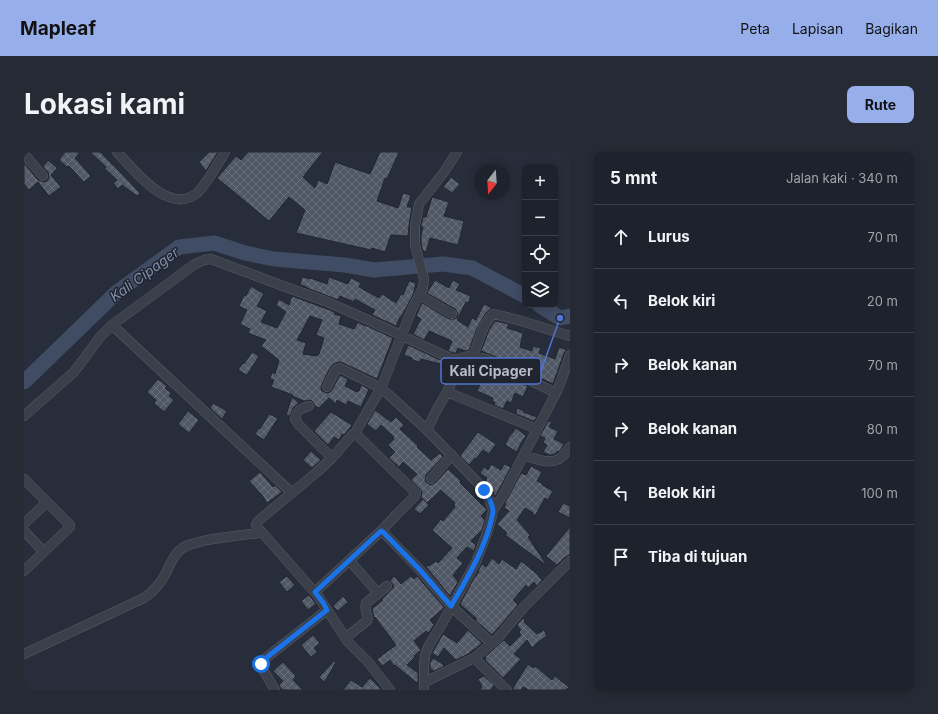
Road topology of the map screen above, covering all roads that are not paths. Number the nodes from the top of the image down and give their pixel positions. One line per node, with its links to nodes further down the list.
1 (117, 152): 2 (street)
2 (225, 152)
3 (457, 152): 6 (street)
4 (24, 154): 5 (street)
5 (42, 176)
6 (419, 295): 7 (street); 9 (street)
7 (452, 314)
8 (112, 325): 9 (street); 19 (street); 29 (street)
9 (402, 335): 13 (street); 15 (street)
10 (570, 336): 12 (street)
11 (570, 355): 17 (street)
12 (473, 356): 13 (street); 17 (street)
13 (464, 358): 16 (street)
14 (327, 387): 15 (street)
15 (381, 388): 21 (street); 22 (street)
16 (447, 392): 20 (street); 21 (street)
17 (556, 393): 20 (street)
18 (309, 406): 26 (street)
19 (24, 416)
20 (537, 429): 25 (street)
21 (427, 430): 24 (street)
22 (354, 433): 26 (street); 34 (street)
23 (570, 447): 25 (street)
24 (452, 455): 27 (street); 31 (street)
25 (524, 455): 31 (street)
26 (332, 458): 29 (street)
27 (431, 478)
28 (24, 479): 30 (street)
29 (292, 493): 35 (street)
30 (47, 502): 32 (street); 36 (street)
31 (493, 510): 43 (street)
32 (24, 524)
33 (24, 531): 36 (street)
34 (381, 531): 37 (street); 43 (street)
35 (262, 533): 41 (street); 47 (street)
36 (44, 552): 39 (street)
37 (349, 560): 41 (street); 42 (street)
38 (569, 563): 46 (street)
39 (24, 571)
40 (387, 586): 42 (street)
41 (315, 592): 44 (street)
42 (378, 593): 45 (street)
43 (451, 606): 46 (street); 49 (street)
44 (327, 610): 45 (street); 50 (street)
45 (345, 638): 51 (street)
46 (491, 643): 48 (street)
47 (24, 654)
48 (474, 658): 49 (street); 52 (street)
49 (424, 686)
50 (275, 690)
51 (389, 690)
52 (507, 690)

